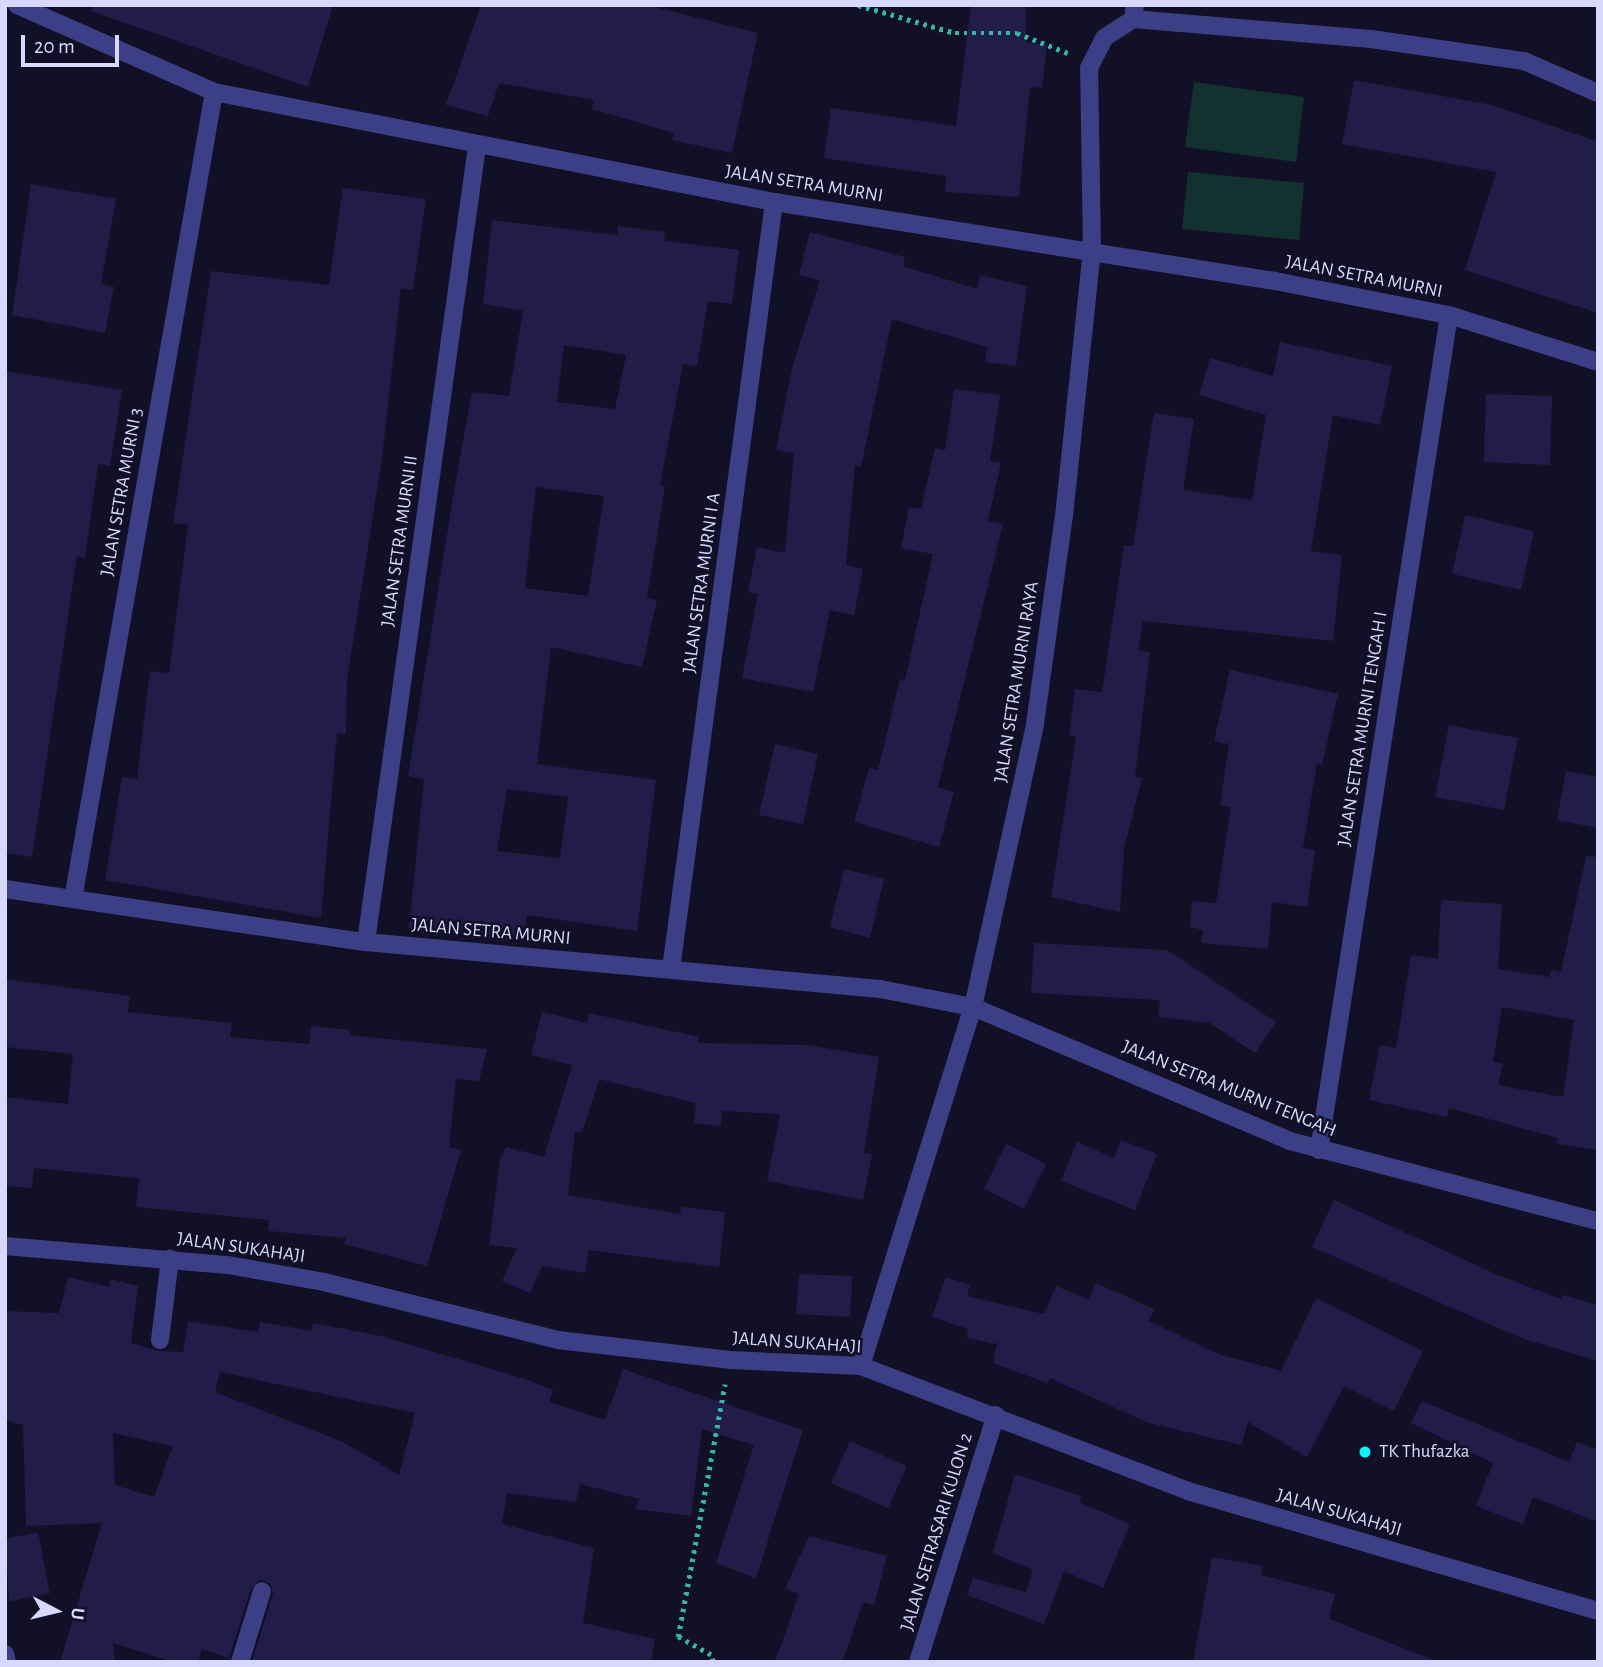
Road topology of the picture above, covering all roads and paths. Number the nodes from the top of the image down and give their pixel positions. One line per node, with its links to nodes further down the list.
1 (17, 5): 5 (street, JALAN SETRA MURNI)
2 (858, 5): 4 (path)
3 (1134, 12): 4 (street); 6 (street)
4 (1088, 68): 9 (street, JALAN SETRA MURNI RAYA)
5 (214, 92): 7 (street, JALAN SETRA MURNI); 13 (street, JALAN SETRA MURNI 3)
6 (1598, 93)
7 (477, 146): 8 (street, JALAN SETRA MURNI); 14 (street, JALAN SETRA MURNI II)
8 (774, 202): 9 (street, JALAN SETRA MURNI); 15 (street, JALAN SETRA MURNI I A)
9 (1092, 250): 10 (street, JALAN SETRA MURNI); 16 (street, JALAN SETRA MURNI RAYA)
10 (1449, 315): 11 (street, JALAN SETRA MURNI); 17 (street, JALAN SETRA MURNI TENGAH I)
11 (1598, 362)
12 (5, 889): 13 (street, JALAN SETRA MURNI)
13 (73, 898): 14 (street, JALAN SETRA MURNI)
14 (366, 942): 15 (street, JALAN SETRA MURNI)
15 (671, 969): 16 (street, JALAN SETRA MURNI)
16 (973, 1007): 17 (street, JALAN SETRA MURNI TENGAH); 23 (street, JALAN SETRA MURNI RAYA)
17 (1319, 1150): 18 (street, JALAN SETRA MURNI TENGAH)
18 (1598, 1221)
19 (5, 1246): 20 (street, JALAN SUKAHAJI)
20 (170, 1258): 21 (street); 22 (street, JALAN SUKAHAJI)
21 (160, 1340)
22 (730, 1360): 23 (street, JALAN SUKAHAJI); 30 (path)
23 (861, 1366): 24 (street, JALAN SUKAHAJI)
24 (996, 1415): 26 (street, JALAN SUKAHAJI); 31 (street, JALAN SETRASARI KULON 2)
25 (262, 1591): 29 (street)
26 (1598, 1611)
27 (5, 1654): 28 (street)
28 (7, 1662)
29 (240, 1662)
30 (713, 1662)
31 (918, 1662)

